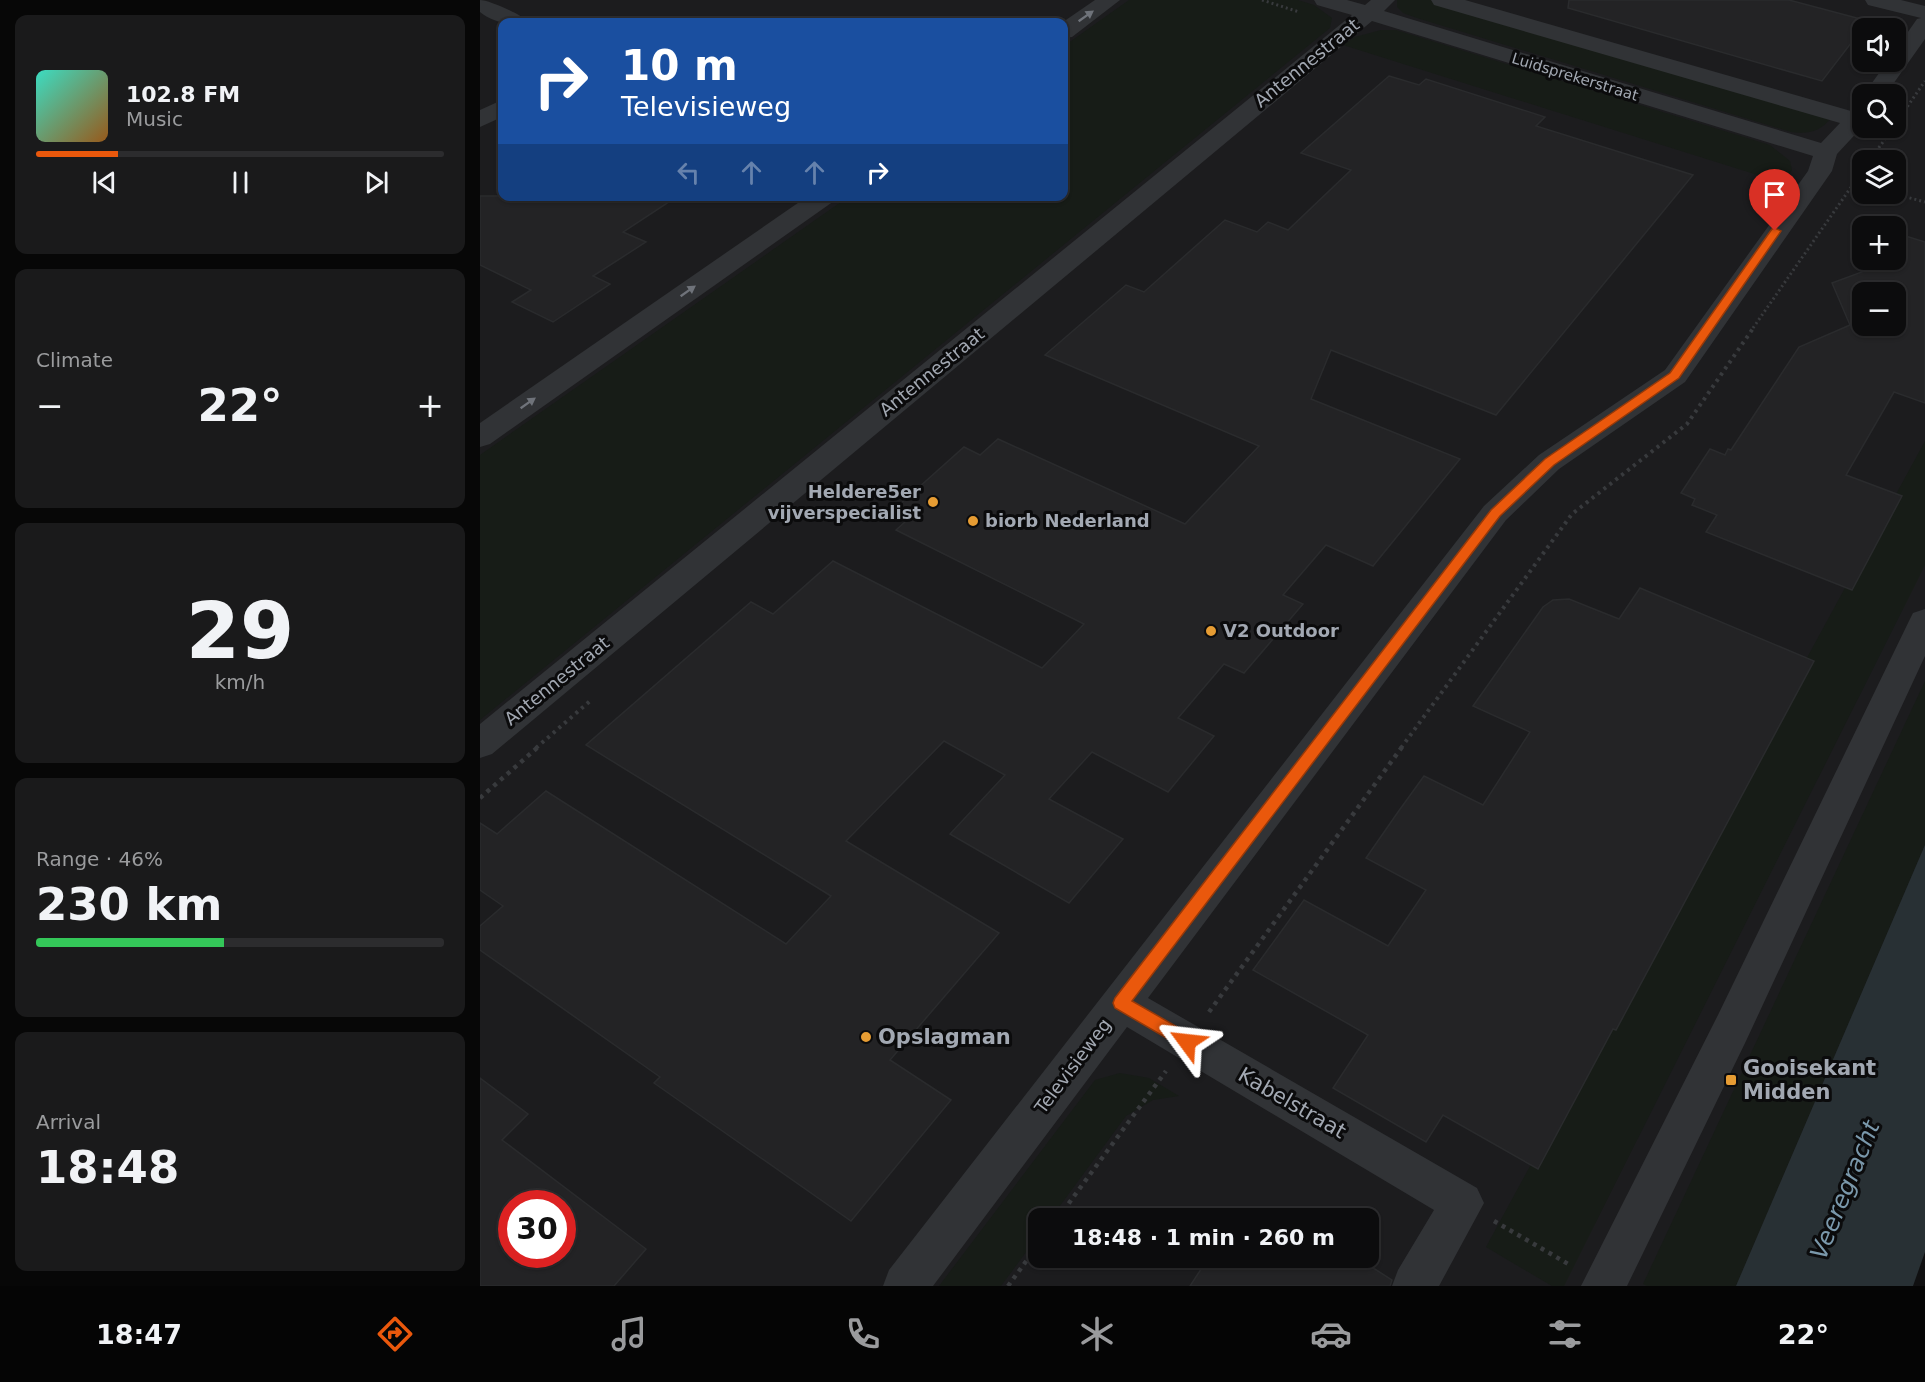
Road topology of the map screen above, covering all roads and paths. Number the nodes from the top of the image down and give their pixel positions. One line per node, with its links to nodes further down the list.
1 (1109, 0): 10 (street, one-way to 1)
2 (1325, 0): 5 (street, Luidsprekerstraat)
3 (1442, 0): 13 (street)
4 (1876, 0): 7 (street)
5 (1376, 7): 18 (street, Luidsprekerstraat); 25 (street, Antennestraat)
6 (487, 9): 8 (street)
7 (1925, 13)
8 (508, 18)
9 (1925, 24): 12 (street, Televisieweg)
10 (1068, 29)
11 (1925, 81): 15 (path)
12 (1883, 84)
13 (1852, 106)
14 (498, 109): 16 (street)
15 (1906, 109)
16 (480, 120)
17 (1852, 123): 18 (street, Televisieweg)
18 (1826, 152): 26 (street, Televisieweg)
19 (1852, 186): 27 (path)
20 (1906, 197): 22 (path)
21 (815, 201): 23 (street, one-way to 21)
22 (1925, 202)
23 (480, 436)
24 (1925, 621): 31 (street)
25 (480, 744)
26 (1121, 1003): 27 (street, Kabelstraat); 32 (street, Televisieweg)
27 (1187, 1042): 28 (street, Kabelstraat); 29 (path)
28 (1462, 1203): 31 (path); 34 (street)
29 (1065, 1208)
30 (1028, 1259): 33 (path)
31 (1603, 1285)
32 (905, 1286)
33 (1008, 1286)
34 (1414, 1286)

